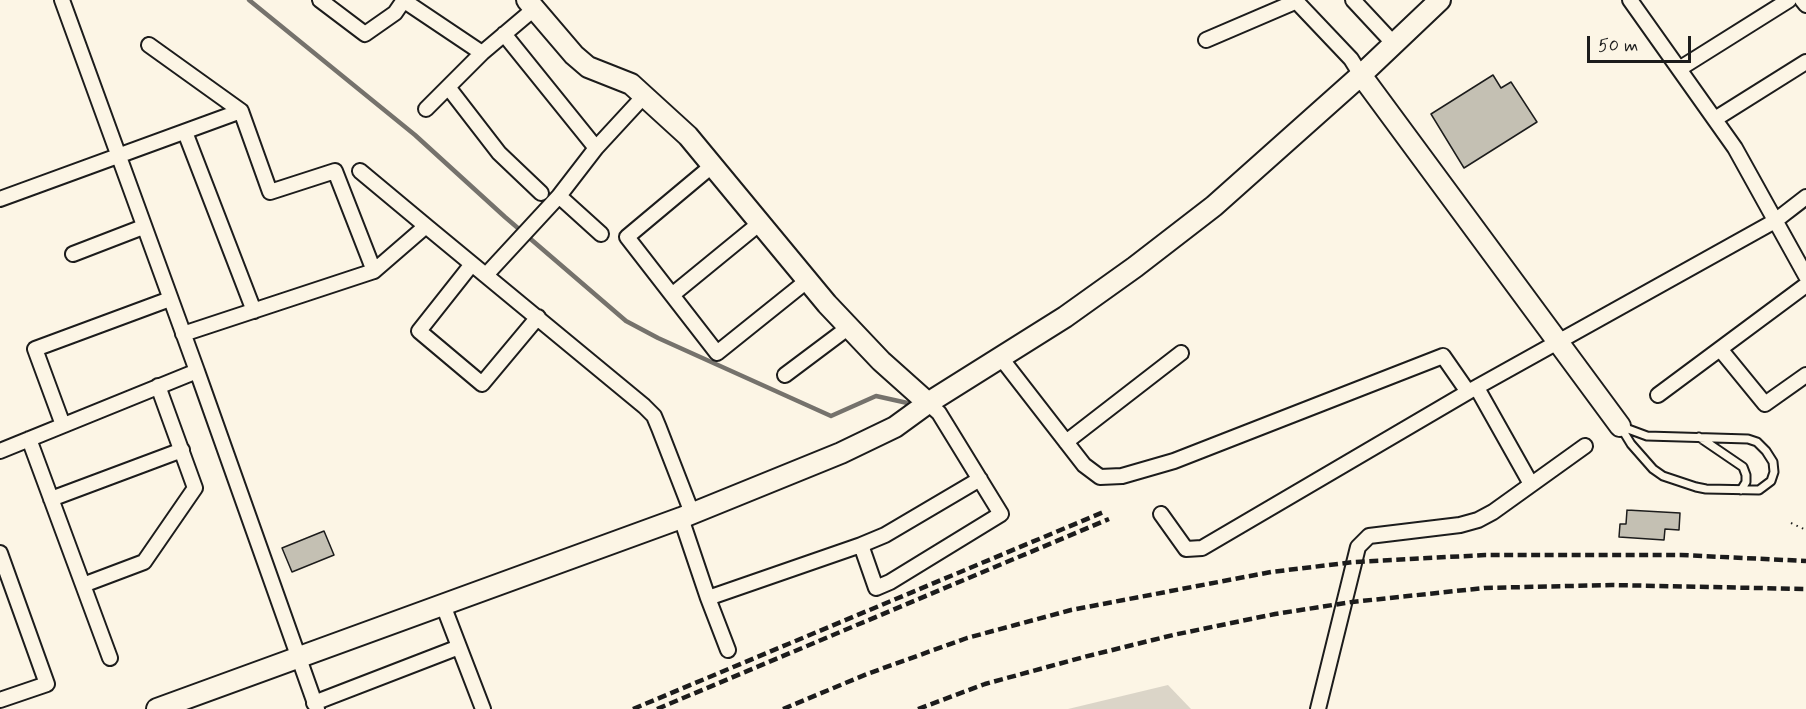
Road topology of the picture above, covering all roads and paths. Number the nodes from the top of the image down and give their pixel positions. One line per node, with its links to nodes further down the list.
1 (62, 0): 27 (street)
2 (320, 0): 3 (street)
3 (404, 0): 16 (street)
4 (1353, 0): 14 (street)
5 (1440, 0): 14 (street)
6 (1630, 0): 18 (street)
7 (1789, 0): 18 (street)
8 (1802, 0): 11 (street)
9 (1296, 1): 13 (street); 19 (street)
10 (531, 4): 12 (street); 21 (street)
11 (1806, 5)
12 (504, 34): 16 (street); 26 (street)
13 (1206, 40)
14 (1394, 44): 19 (street)
15 (149, 45): 23 (street)
16 (482, 53): 20 (street)
17 (1806, 62): 24 (street)
18 (1679, 69): 24 (street)
19 (1361, 75): 52 (street); 55 (street)
20 (448, 87): 22 (street); 30 (street)
21 (644, 96): 26 (street); 28 (street)
22 (426, 109)
23 (241, 111): 25 (street); 41 (street)
24 (1715, 119): 34 (street)
25 (185, 132): 27 (street); 48 (street)
26 (596, 148): 31 (street)
27 (118, 157): 33 (street); 37 (street)
28 (713, 165): 35 (street); 46 (street)
29 (360, 171): 36 (street)
30 (541, 193)
31 (559, 196): 38 (street); 42 (street)
32 (1806, 197): 34 (street)
33 (0, 199)
34 (1775, 221): 43 (street); 52 (street)
35 (760, 223): 44 (street); 46 (street)
36 (426, 226): 40 (street); 41 (street)
37 (143, 227): 39 (street); 47 (street)
38 (602, 234)
39 (73, 254)
40 (472, 264): 42 (street); 49 (street)
41 (375, 271): 48 (street)
42 (486, 274): 49 (street)
43 (1806, 276)
44 (807, 280): 46 (street); 50 (street)
45 (1806, 285): 53 (street)
46 (672, 295)
47 (170, 299): 51 (street); 63 (street)
48 (254, 311): 51 (street)
49 (538, 316): 76 (street)
50 (849, 327): 57 (street); 62 (street)
51 (183, 334): 56 (street)
52 (1559, 342): 60 (street); 64 (street)
53 (1720, 349): 58 (street); 61 (street)
54 (1181, 352): 67 (street)
55 (1001, 358): 62 (street); 67 (street)
56 (196, 371): 59 (street); 86 (street)
57 (785, 375)
58 (1806, 375)
59 (158, 387): 63 (street); 69 (street)
60 (1472, 390): 67 (street); 72 (street); 75 (street)
61 (1658, 395)
62 (928, 404): 71 (street); 76 (street)
63 (63, 425): 66 (street)
64 (1620, 426): 65 (lane); 73 (lane)
65 (1699, 437): 73 (lane); 73 (lane)
66 (29, 440): 70 (street); 74 (street)
67 (1066, 442)
68 (1585, 446): 72 (street)
69 (182, 450): 74 (street); 81 (street)
70 (0, 451)
71 (980, 479): 79 (street); 79 (street)
72 (1531, 484): 92 (street)
73 (1742, 490)
74 (51, 499): 81 (street)
75 (1161, 514)
76 (687, 516): 82 (street); 83 (street)
77 (1791, 523): 78 (path)
78 (1806, 530)
79 (861, 545): 82 (street)
80 (0, 553): 88 (street)
81 (83, 585): 87 (street)
82 (708, 598): 85 (street)
83 (443, 605): 84 (street); 86 (street)
84 (459, 647): 89 (street); 91 (street)
85 (728, 650)
86 (298, 657): 89 (street); 90 (street)
87 (110, 658)
88 (0, 700)
89 (316, 706)
90 (157, 709)
91 (483, 709)
92 (1318, 709)

